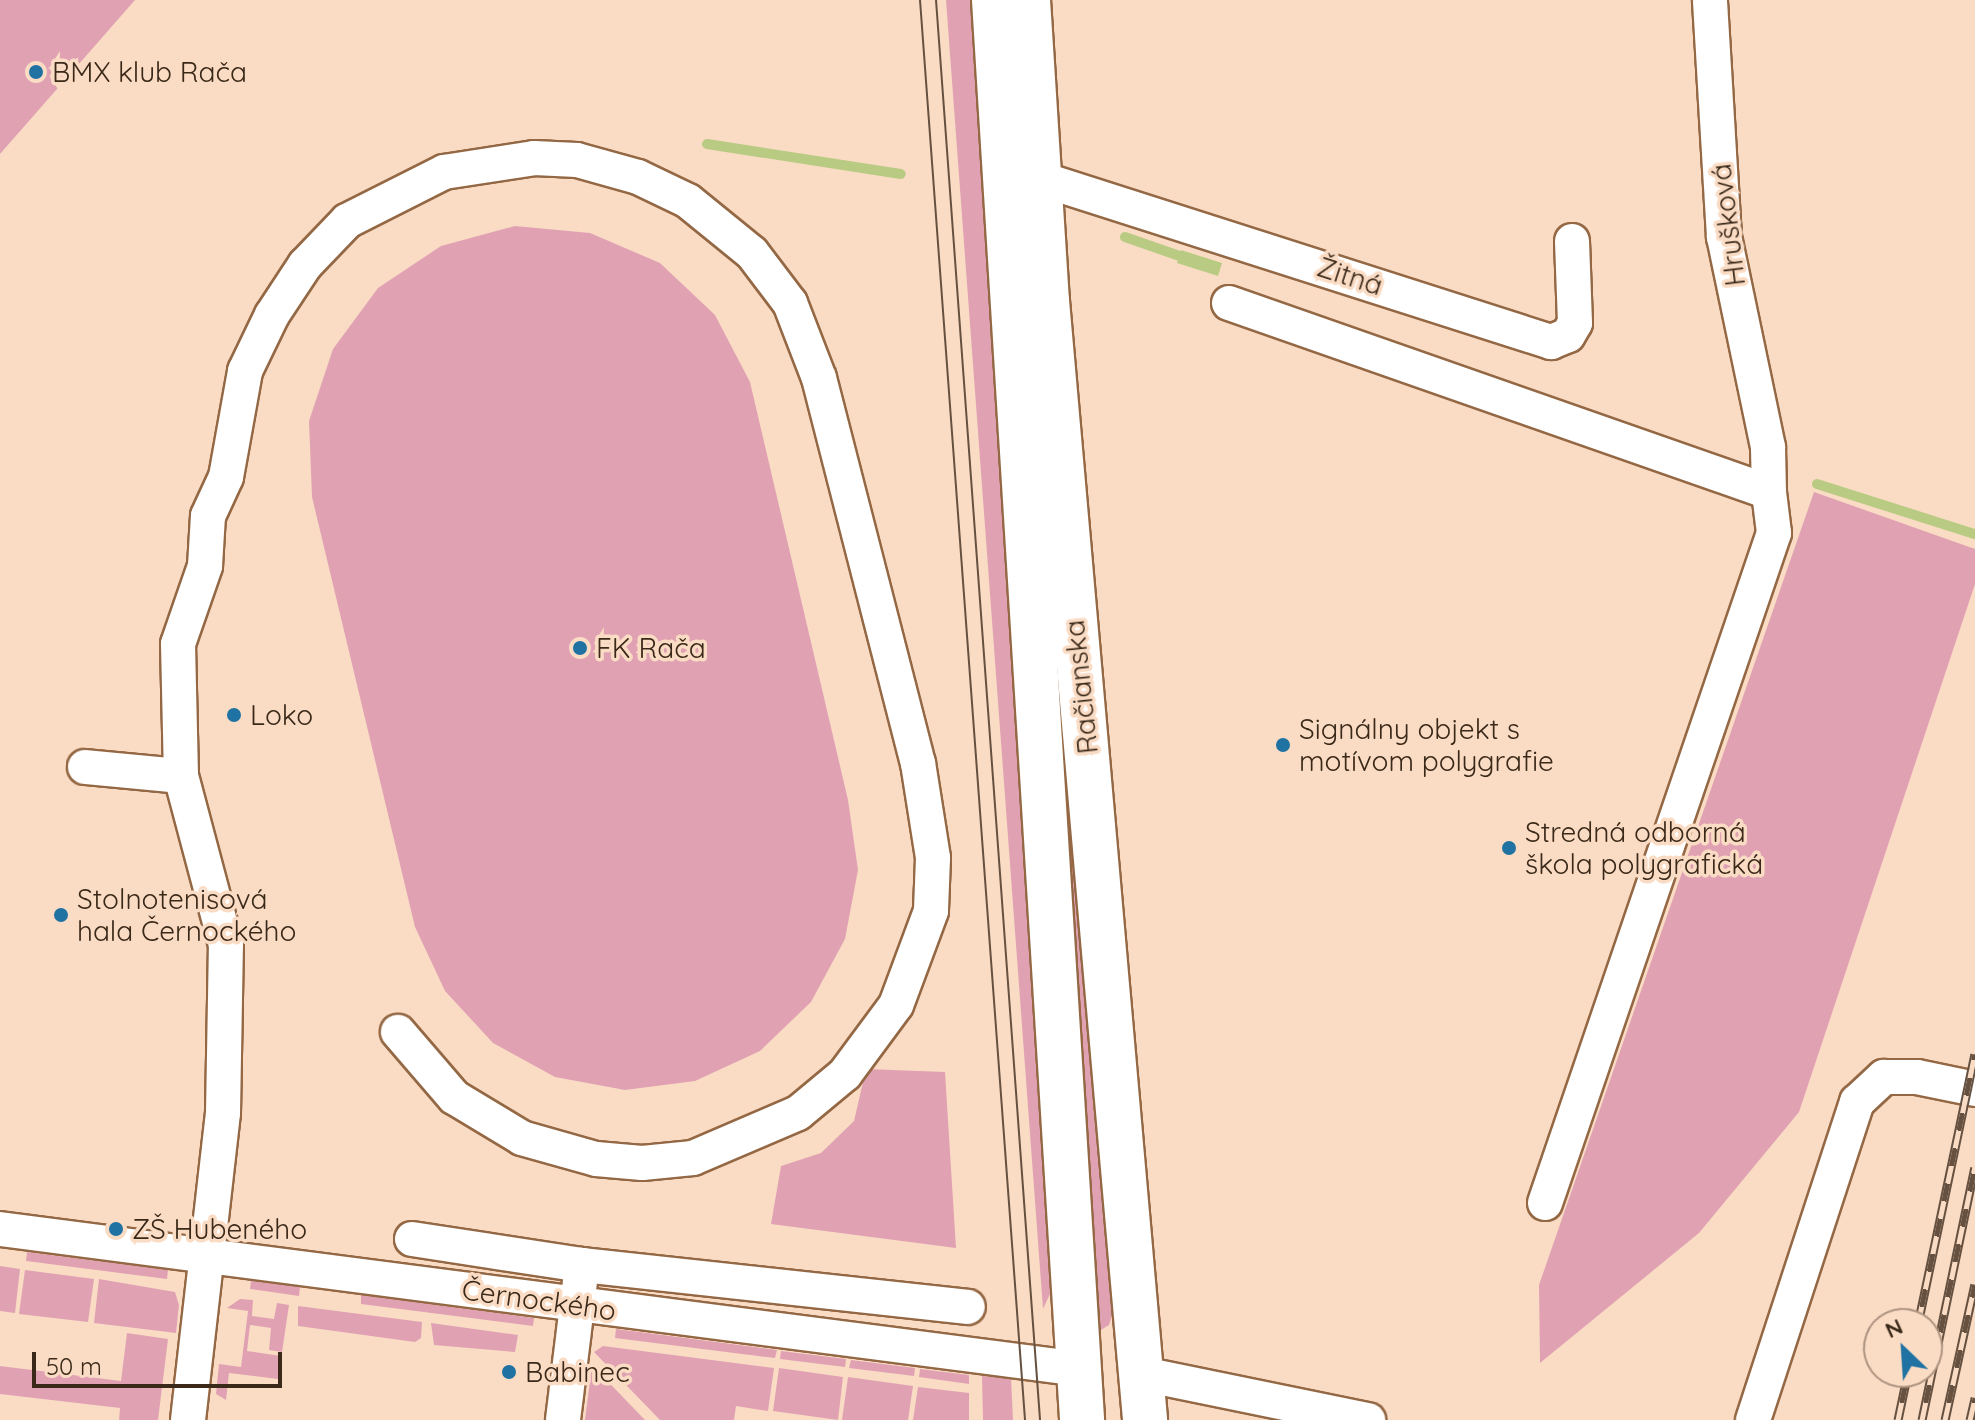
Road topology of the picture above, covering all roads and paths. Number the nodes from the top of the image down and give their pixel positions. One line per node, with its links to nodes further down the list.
1 (994, 0): 19 (main road, Račianska)
2 (1028, 0): 4 (main road, Račianska)
3 (1710, 0): 7 (street, Hrušková)
4 (1038, 178): 5 (street, Žitná); 20 (main road, Račianska)
5 (1572, 241)
6 (1229, 303): 7 (street)
7 (1769, 492): 12 (street, Hrušková)
8 (85, 767): 9 (street)
9 (181, 776): 10 (street); 15 (street)
10 (398, 1032)
11 (1975, 1089): 26 (street)
12 (1545, 1203)
13 (0, 1229): 15 (street, Černockého)
14 (412, 1239): 16 (street)
15 (209, 1256): 17 (street, Černockého); 21 (street)
16 (582, 1265): 17 (street); 18 (street)
17 (578, 1305): 19 (street, Černockého); 22 (street)
18 (968, 1307)
19 (1079, 1369): 20 (main road); 23 (main road, Račianska)
20 (1143, 1374): 24 (main road, Račianska); 25 (street)
21 (188, 1420)
22 (563, 1420)
23 (1082, 1420)
24 (1145, 1420)
25 (1368, 1420)
26 (1753, 1420)

